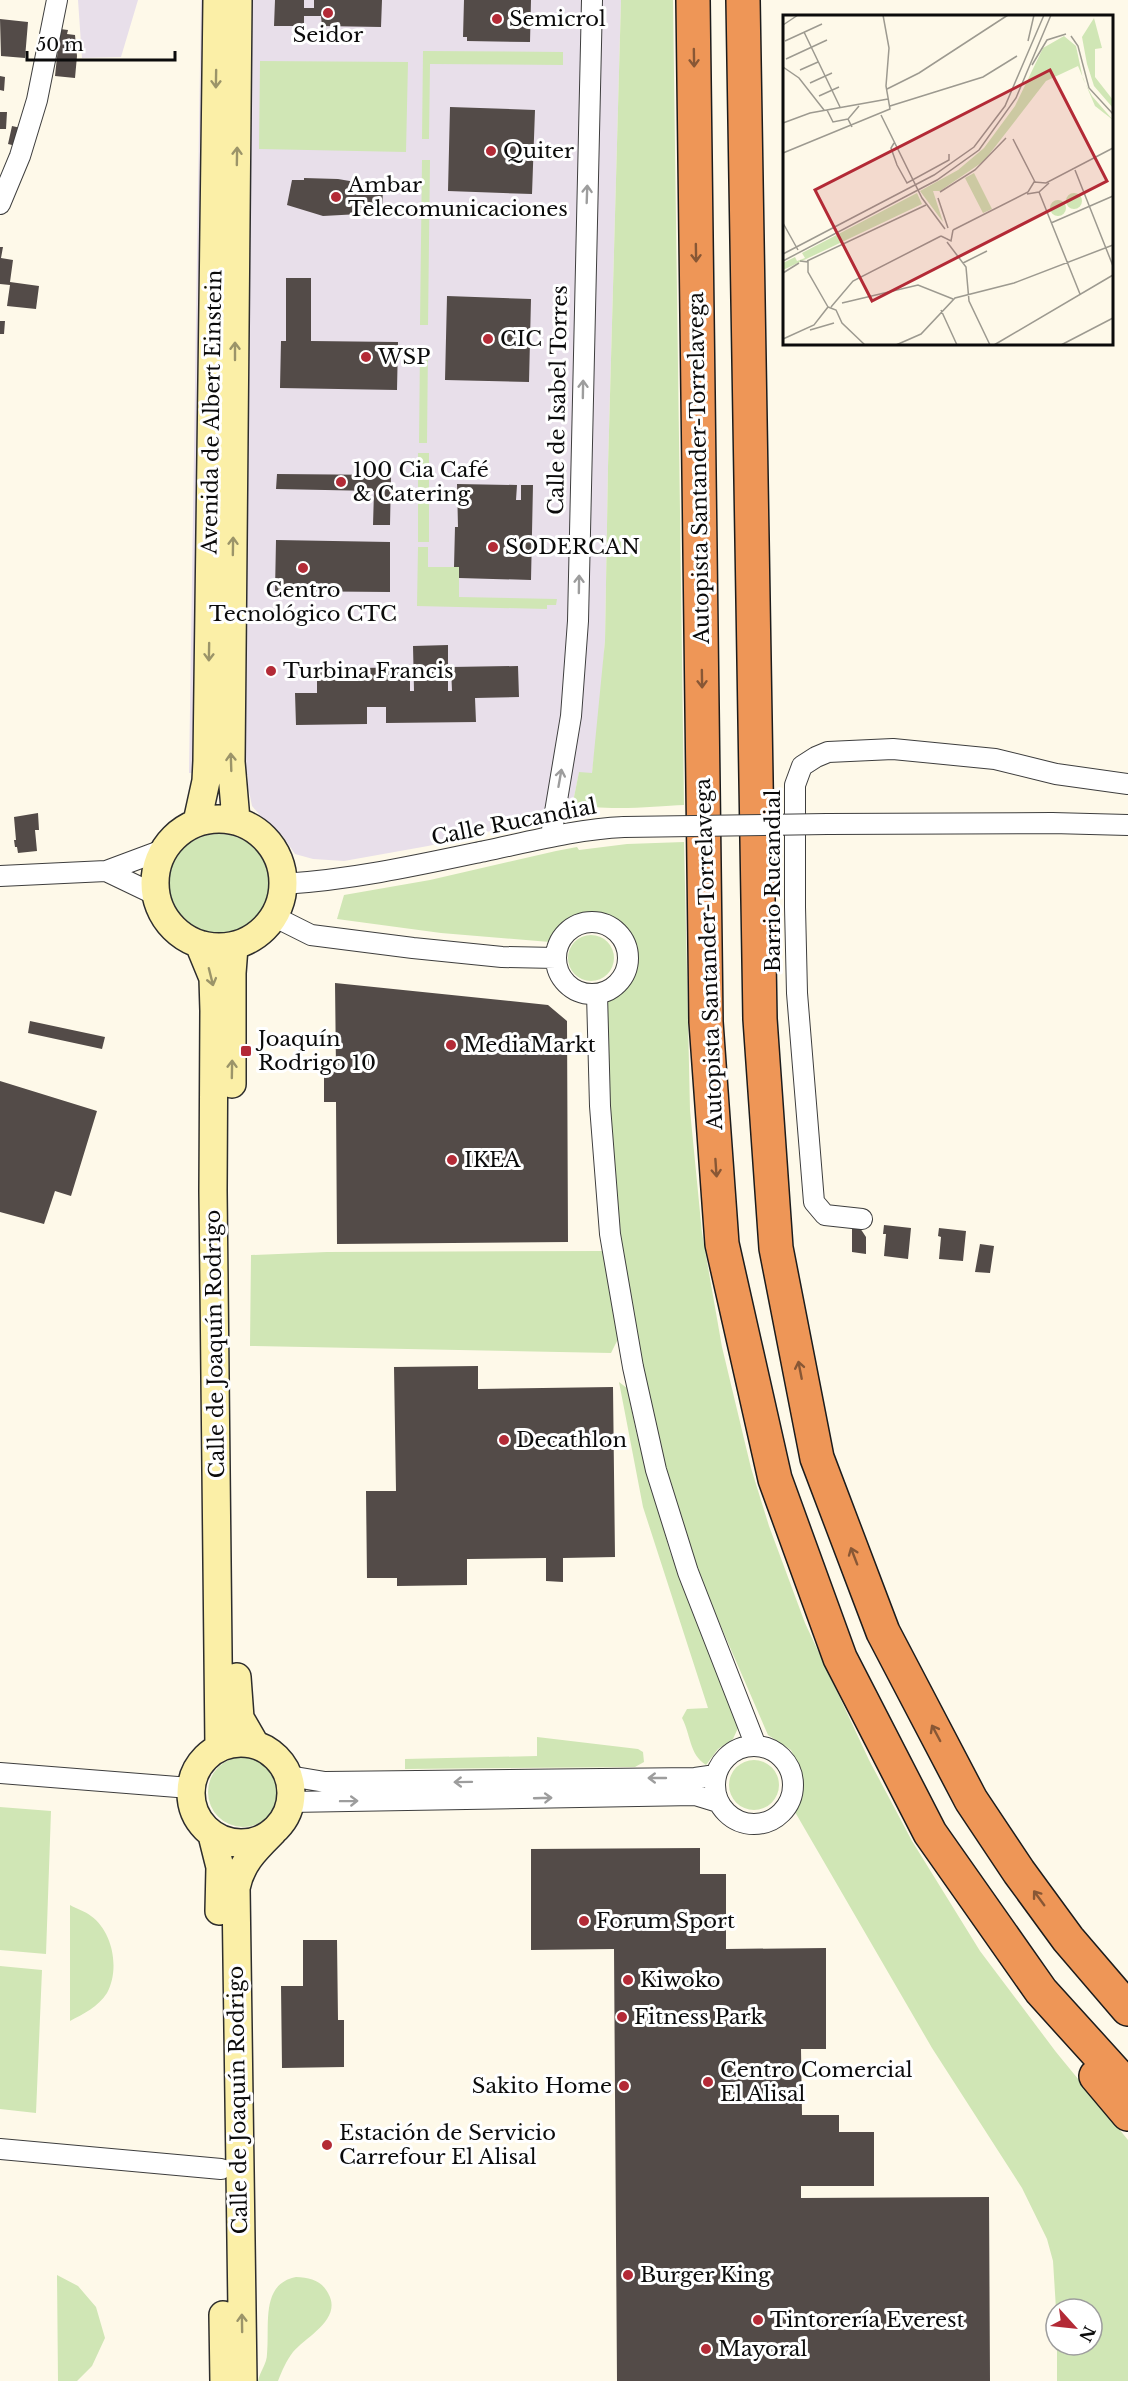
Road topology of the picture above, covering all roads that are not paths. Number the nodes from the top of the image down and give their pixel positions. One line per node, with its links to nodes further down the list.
1 (57, 0): 7 (street)
2 (217, 0): 10 (main road, Avenida de Albert Einstein, one-way to 10)
3 (238, 0): 9 (main road, Avenida de Albert Einstein, one-way to 3)
4 (592, 0): 12 (street, Calle de Isabel Torres, one-way to 4)
5 (693, 0): 35 (highway, Autopista Santander-Torrelavega, one-way to 35)
6 (743, 0): 34 (highway, one-way to 6)
7 (0, 204)
8 (1128, 784): 23 (street, Barrio Rucandial)
9 (236, 820): 10 (main road); 16 (main road)
10 (197, 822): 13 (main road)
11 (1128, 825): 12 (street, Calle Rucandial, bridge)
12 (551, 836): 16 (street, Calle Rucandial)
13 (165, 849): 14 (street); 17 (main road)
14 (106, 871): 15 (street); 17 (street)
15 (0, 876)
16 (283, 884): 18 (main road)
17 (156, 895): 19 (main road)
18 (273, 916): 20 (main road); 21 (street)
19 (199, 944): 20 (main road); 26 (main road, Calle de Joaquín Rodrigo, one-way to 26)
20 (234, 947): 24 (main road, Calle de Joaquín Rodrigo, one-way to 20)
21 (556, 958): 22 (street); 22 (street)
22 (597, 994): 25 (street)
23 (862, 1219)
24 (255, 1744): 26 (main road); 30 (main road)
25 (756, 1746): 28 (street); 31 (street)
26 (219, 1747): 29 (main road)
27 (0, 1773): 29 (street)
28 (716, 1775): 30 (street, one-way to 30); 31 (street)
29 (190, 1788): 33 (main road)
30 (290, 1789): 31 (street, one-way to 31); 32 (main road)
31 (718, 1802)
32 (273, 1832): 33 (main road); 43 (main road, Calle de Joaquín Rodrigo, one-way to 32)
33 (212, 1835): 41 (main road, Calle de Joaquín Rodrigo)
34 (1068, 1939): 36 (highway); 37 (highway)
35 (1041, 1991): 38 (highway, Autopista Santander-Torrelavega); 39 (highway)
36 (1128, 1998)
37 (1128, 2009)
38 (1128, 2087)
39 (1128, 2115)
40 (0, 2149): 41 (street)
41 (221, 2169): 42 (main road, Calle de Joaquín Rodrigo)
42 (224, 2381)
43 (243, 2381)

